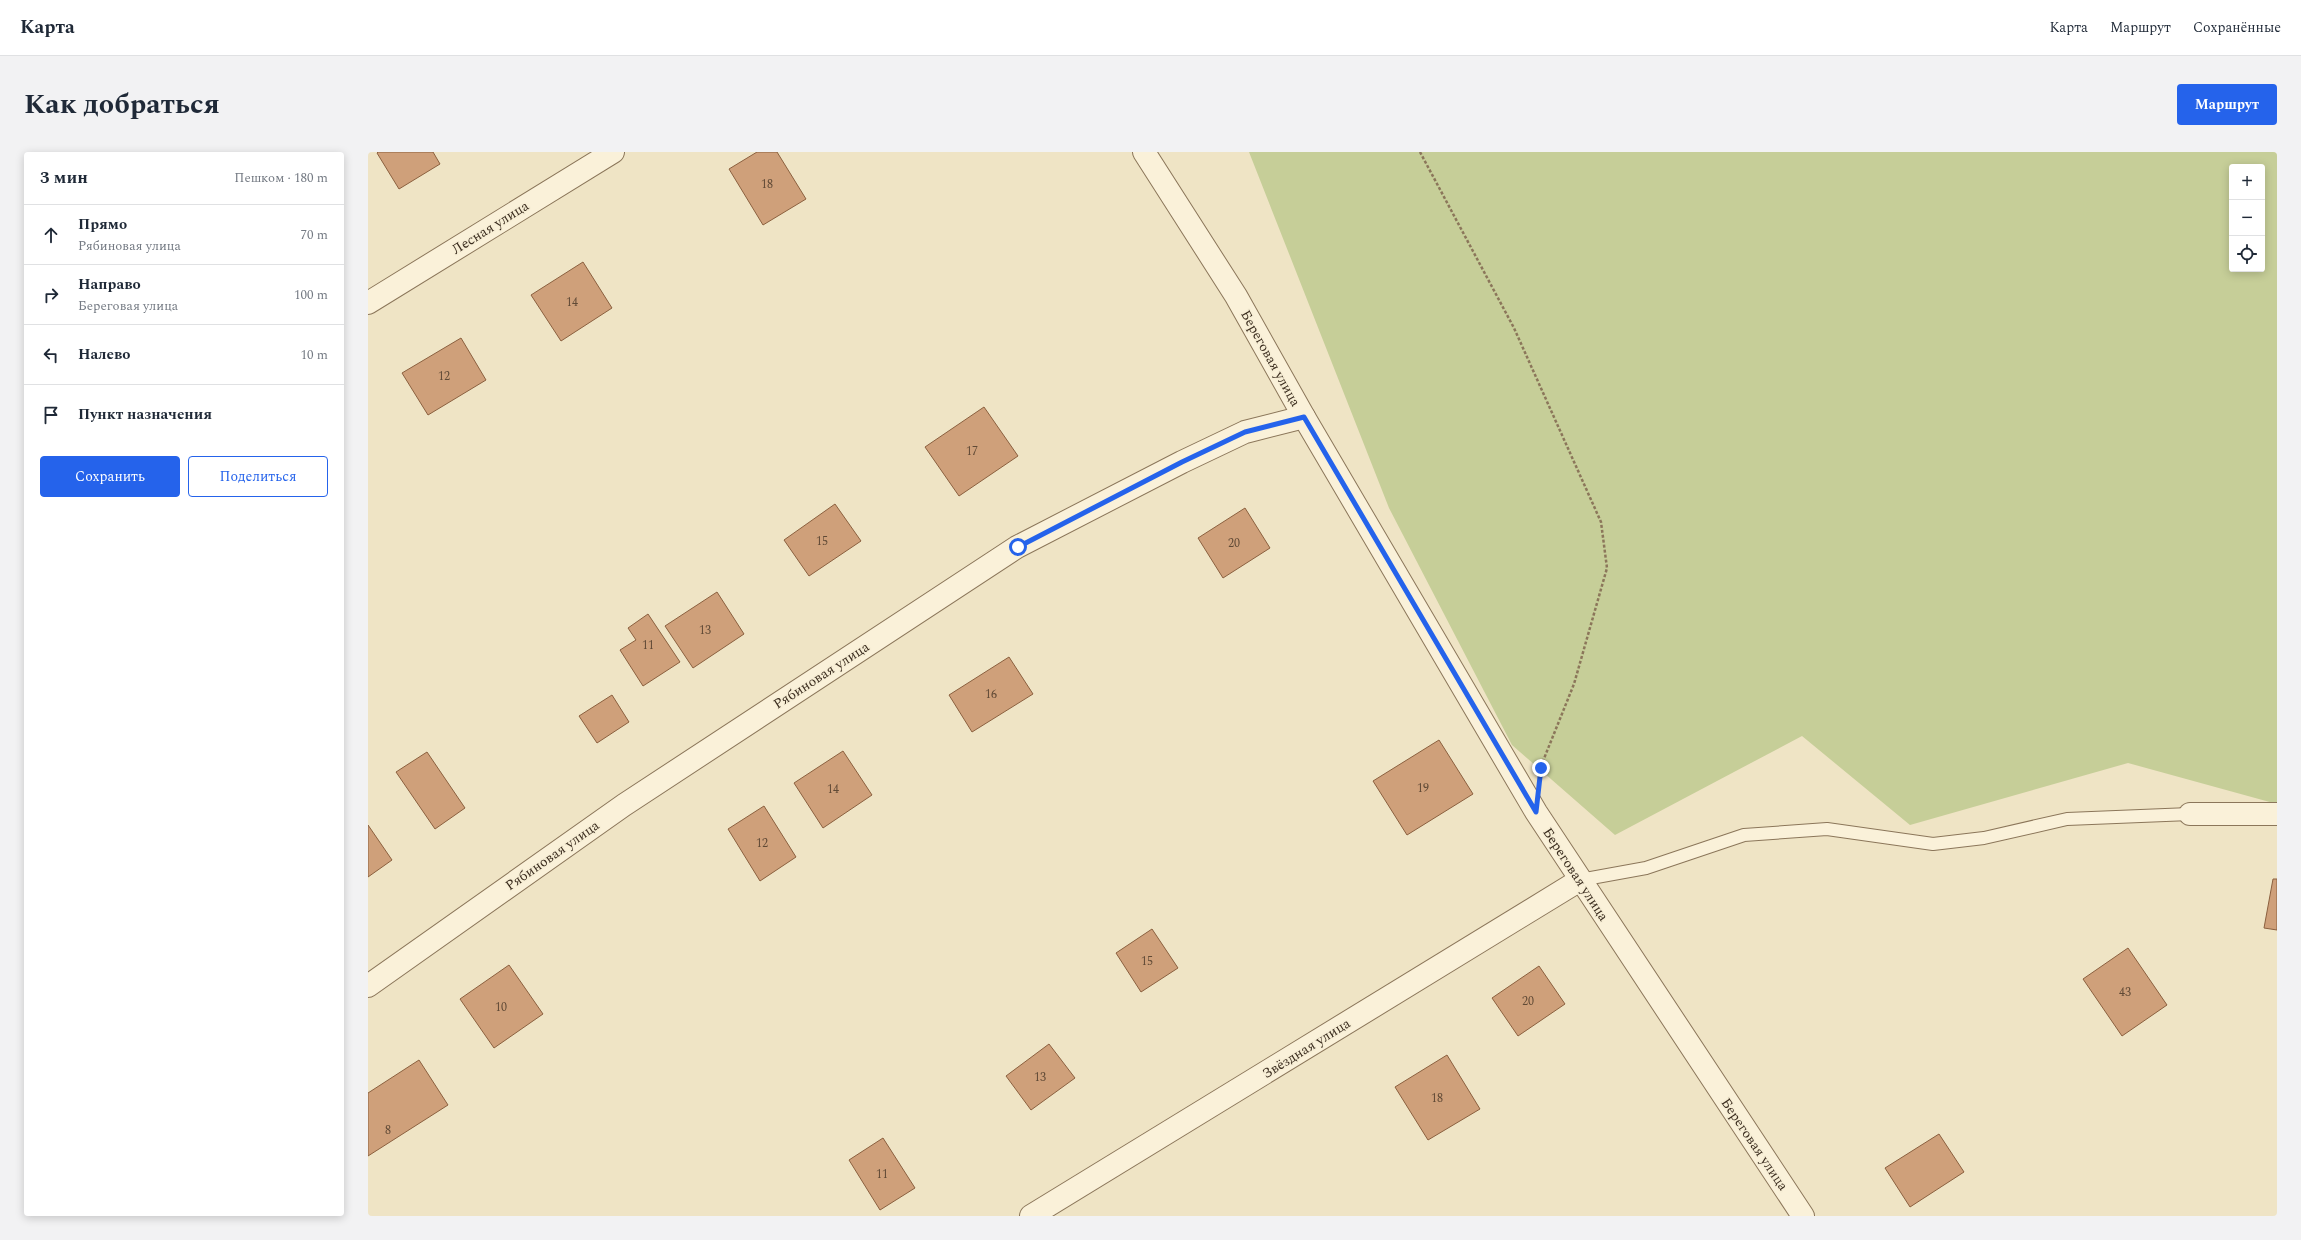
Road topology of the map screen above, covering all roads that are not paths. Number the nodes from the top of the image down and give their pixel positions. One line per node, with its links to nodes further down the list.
1 (613, 152): 3 (street, Лесная улица)
2 (1144, 152): 4 (street, Береговая улица)
3 (368, 302)
4 (1304, 417): 7 (street, Береговая улица); 8 (street, Рябиновая улица)
5 (2190, 814): 6 (street); 7 (lane)
6 (2277, 814)
7 (1580, 880): 9 (street, Звёздная улица); 10 (street, Береговая улица)
8 (368, 986)
9 (1031, 1216)
10 (1803, 1216)

